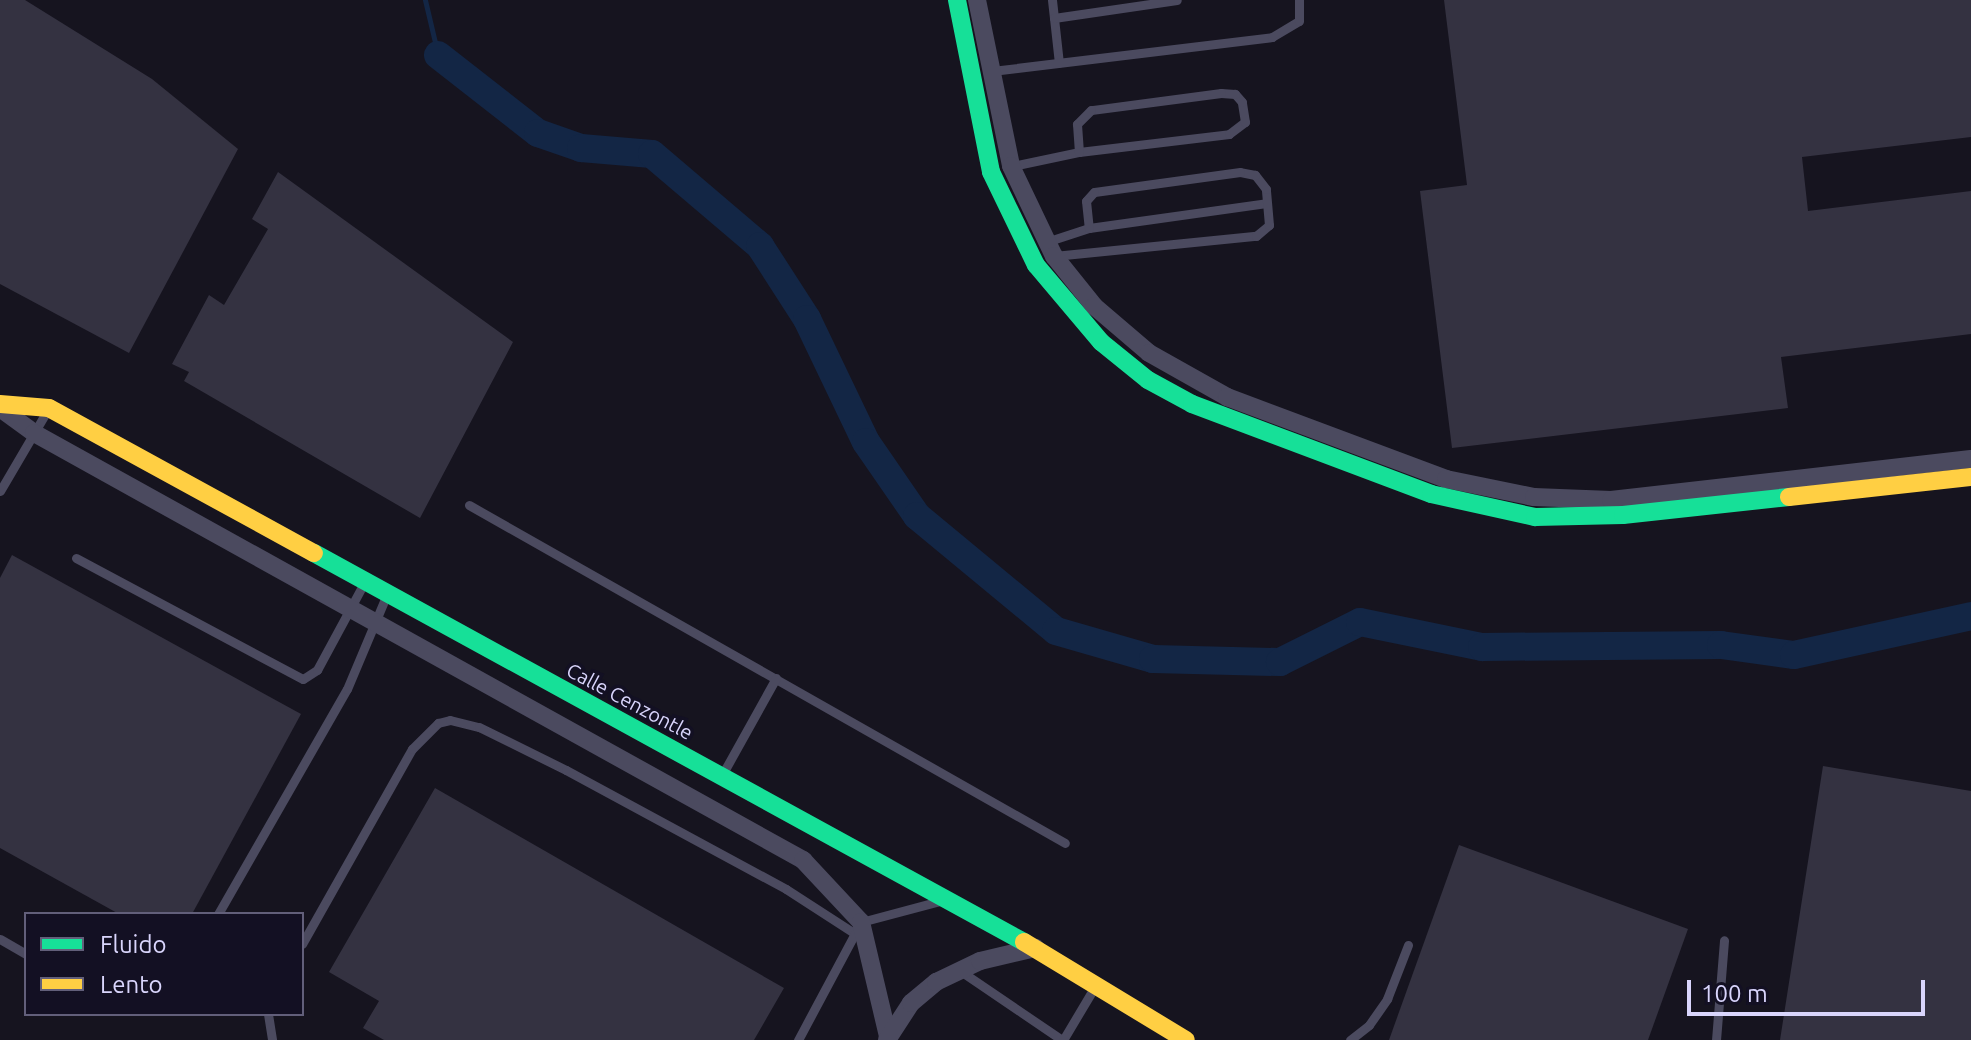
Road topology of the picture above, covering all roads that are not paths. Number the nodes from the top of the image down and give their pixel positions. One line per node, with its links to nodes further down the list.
1 (957, 0): 9 (street)
2 (977, 0): 8 (street)
3 (1052, 0): 6 (lane)
4 (1177, 0): 6 (lane)
5 (1299, 0): 7 (lane)
6 (1054, 18): 7 (lane)
7 (1059, 63): 8 (lane)
8 (989, 72): 9 (lane); 11 (street)
9 (969, 73): 12 (street)
10 (1079, 152): 10 (lane); 11 (lane)
11 (1011, 166): 12 (lane); 15 (street)
12 (991, 172): 16 (street)
13 (1266, 203): 14 (lane); 14 (lane); 15 (lane)
14 (1089, 228): 15 (lane)
15 (1050, 250): 16 (lane); 16 (lane); 20 (street)
16 (1032, 258): 21 (street)
17 (0, 406): 18 (street); 19 (street)
18 (49, 408): 19 (lane); 25 (street, Calle Cenzontle)
19 (34, 433): 22 (lane); 27 (street)
20 (1971, 459)
21 (1971, 477)
22 (0, 491)
23 (469, 505): 29 (lane)
24 (76, 558): 27 (lane)
25 (364, 583): 26 (street, Calle Cenzontle); 27 (lane)
26 (387, 593): 28 (lane); 30 (street, Calle Cenzontle)
27 (353, 607): 28 (street)
28 (378, 623): 33 (lane); 34 (street)
29 (776, 678): 30 (lane); 31 (lane)
30 (722, 775): 32 (street, Calle Cenzontle)
31 (1065, 843)
32 (947, 899): 34 (lane); 39 (street, Calle Cenzontle)
33 (219, 912)
34 (857, 928): 36 (lane); 44 (street); 46 (lane)
35 (0, 939): 40 (lane)
36 (304, 940)
37 (1724, 940): 50 (lane)
38 (1408, 945): 49 (lane)
39 (1035, 948): 41 (street); 42 (street, Calle Cenzontle)
40 (24, 953)
41 (957, 969): 44 (street); 47 (lane)
42 (1096, 985): 47 (lane); 48 (street, Calle Cenzontle)
43 (268, 1016): 45 (lane)
44 (887, 1038)
45 (272, 1040)
46 (798, 1040)
47 (1062, 1040)
48 (1186, 1040)
49 (1350, 1040)
50 (1716, 1040)

